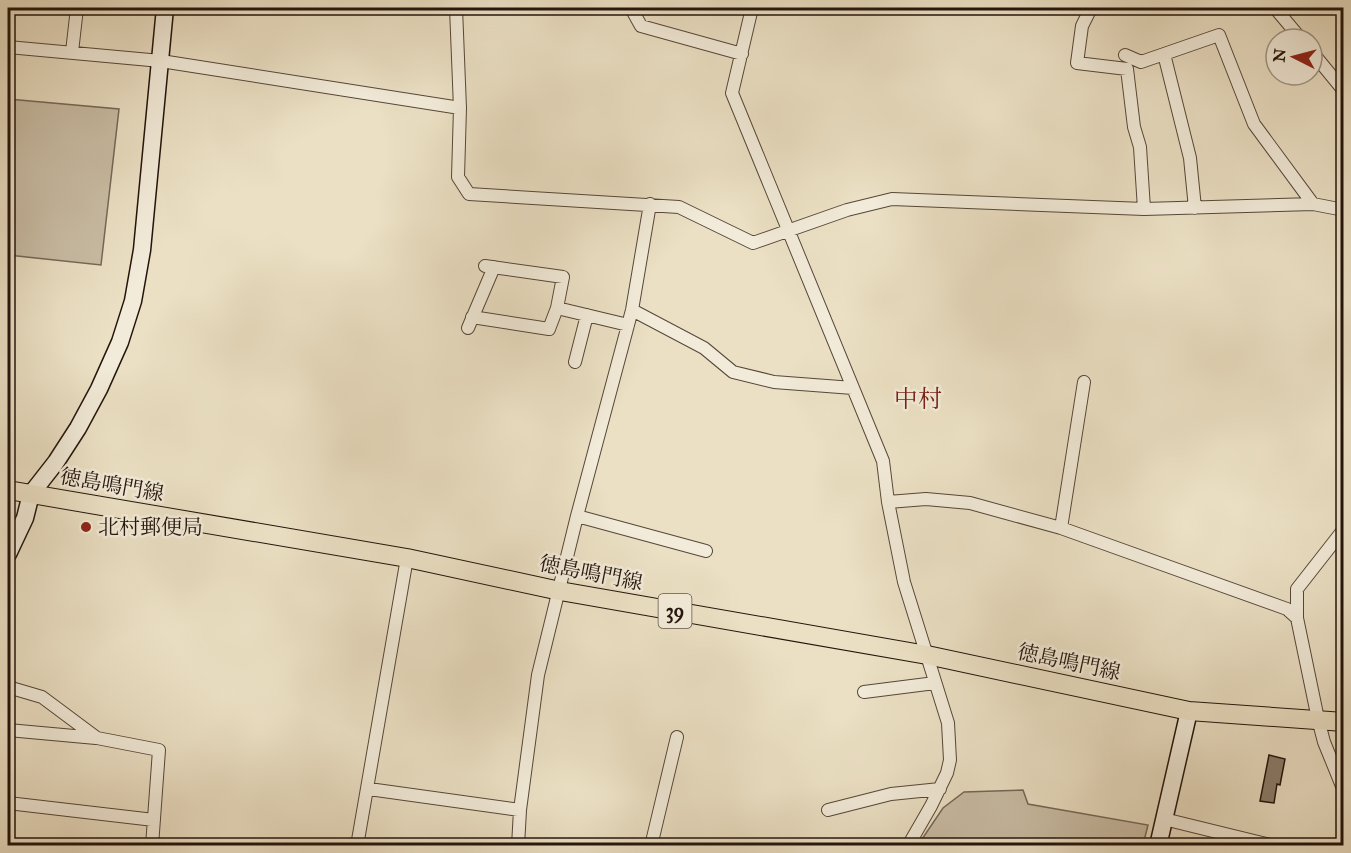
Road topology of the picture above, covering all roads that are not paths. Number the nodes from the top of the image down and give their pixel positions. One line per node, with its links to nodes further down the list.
1 (77, 8): 10 (street)
2 (165, 8): 14 (street)
3 (456, 8): 17 (street)
4 (631, 8): 11 (street)
5 (752, 8): 11 (street)
6 (1091, 8): 21 (street)
7 (1275, 8): 8 (street)
8 (1291, 27)
9 (8, 47): 10 (street)
10 (72, 52): 14 (street)
11 (742, 54): 23 (street)
12 (1164, 54): 13 (street); 19 (street); 20 (street)
13 (1125, 55)
14 (161, 61): 17 (street); 32 (street)
15 (1324, 67): 16 (street)
16 (1344, 91)
17 (460, 108): 18 (street)
18 (650, 204): 23 (street); 25 (street)
19 (1313, 204): 20 (street); 22 (street)
20 (1195, 208): 21 (street)
21 (1144, 209): 23 (street)
22 (1344, 210)
23 (788, 230): 30 (street)
24 (557, 308): 24 (street); 26 (street)
25 (632, 310): 27 (street); 30 (street)
26 (587, 315): 27 (street); 28 (street)
27 (628, 325): 34 (street)
28 (575, 362)
29 (1084, 382): 35 (street)
30 (853, 388): 33 (street)
31 (8, 490): 32 (main road, 徳島鳴門線 / 39)
32 (31, 494): 38 (street); 39 (main road, 徳島鳴門線 / 39)
33 (888, 502): 35 (street); 42 (street)
34 (577, 516): 37 (street); 40 (street)
35 (1061, 528): 41 (street)
36 (1344, 530): 41 (street)
37 (706, 551)
38 (8, 554)
39 (407, 558): 40 (main road, 徳島鳴門線 / 39); 52 (street)
40 (560, 591): 42 (main road, 徳島鳴門線 / 39); 56 (street)
41 (1297, 618): 47 (street)
42 (927, 655): 43 (street); 46 (main road, 徳島鳴門線 / 39)
43 (935, 683): 45 (street); 53 (street)
44 (8, 687): 51 (street)
45 (864, 692)
46 (1189, 711): 47 (main road, 徳島鳴門線 / 39); 58 (street)
47 (1318, 719): 48 (main road, 徳島鳴門線 / 39); 54 (street)
48 (1344, 722)
49 (8, 730): 51 (street)
50 (677, 736): 63 (street)
51 (97, 738): 59 (street)
52 (369, 789): 56 (street); 62 (street)
53 (940, 789): 57 (street); 64 (street)
54 (1344, 791)
55 (8, 803): 59 (street)
56 (520, 810): 60 (street)
57 (828, 810)
58 (1164, 819): 65 (street); 66 (street)
59 (154, 820): 61 (street)
60 (519, 845)
61 (152, 846)
62 (357, 846)
63 (651, 846)
64 (908, 846)
65 (1158, 846)
66 (1274, 846)

